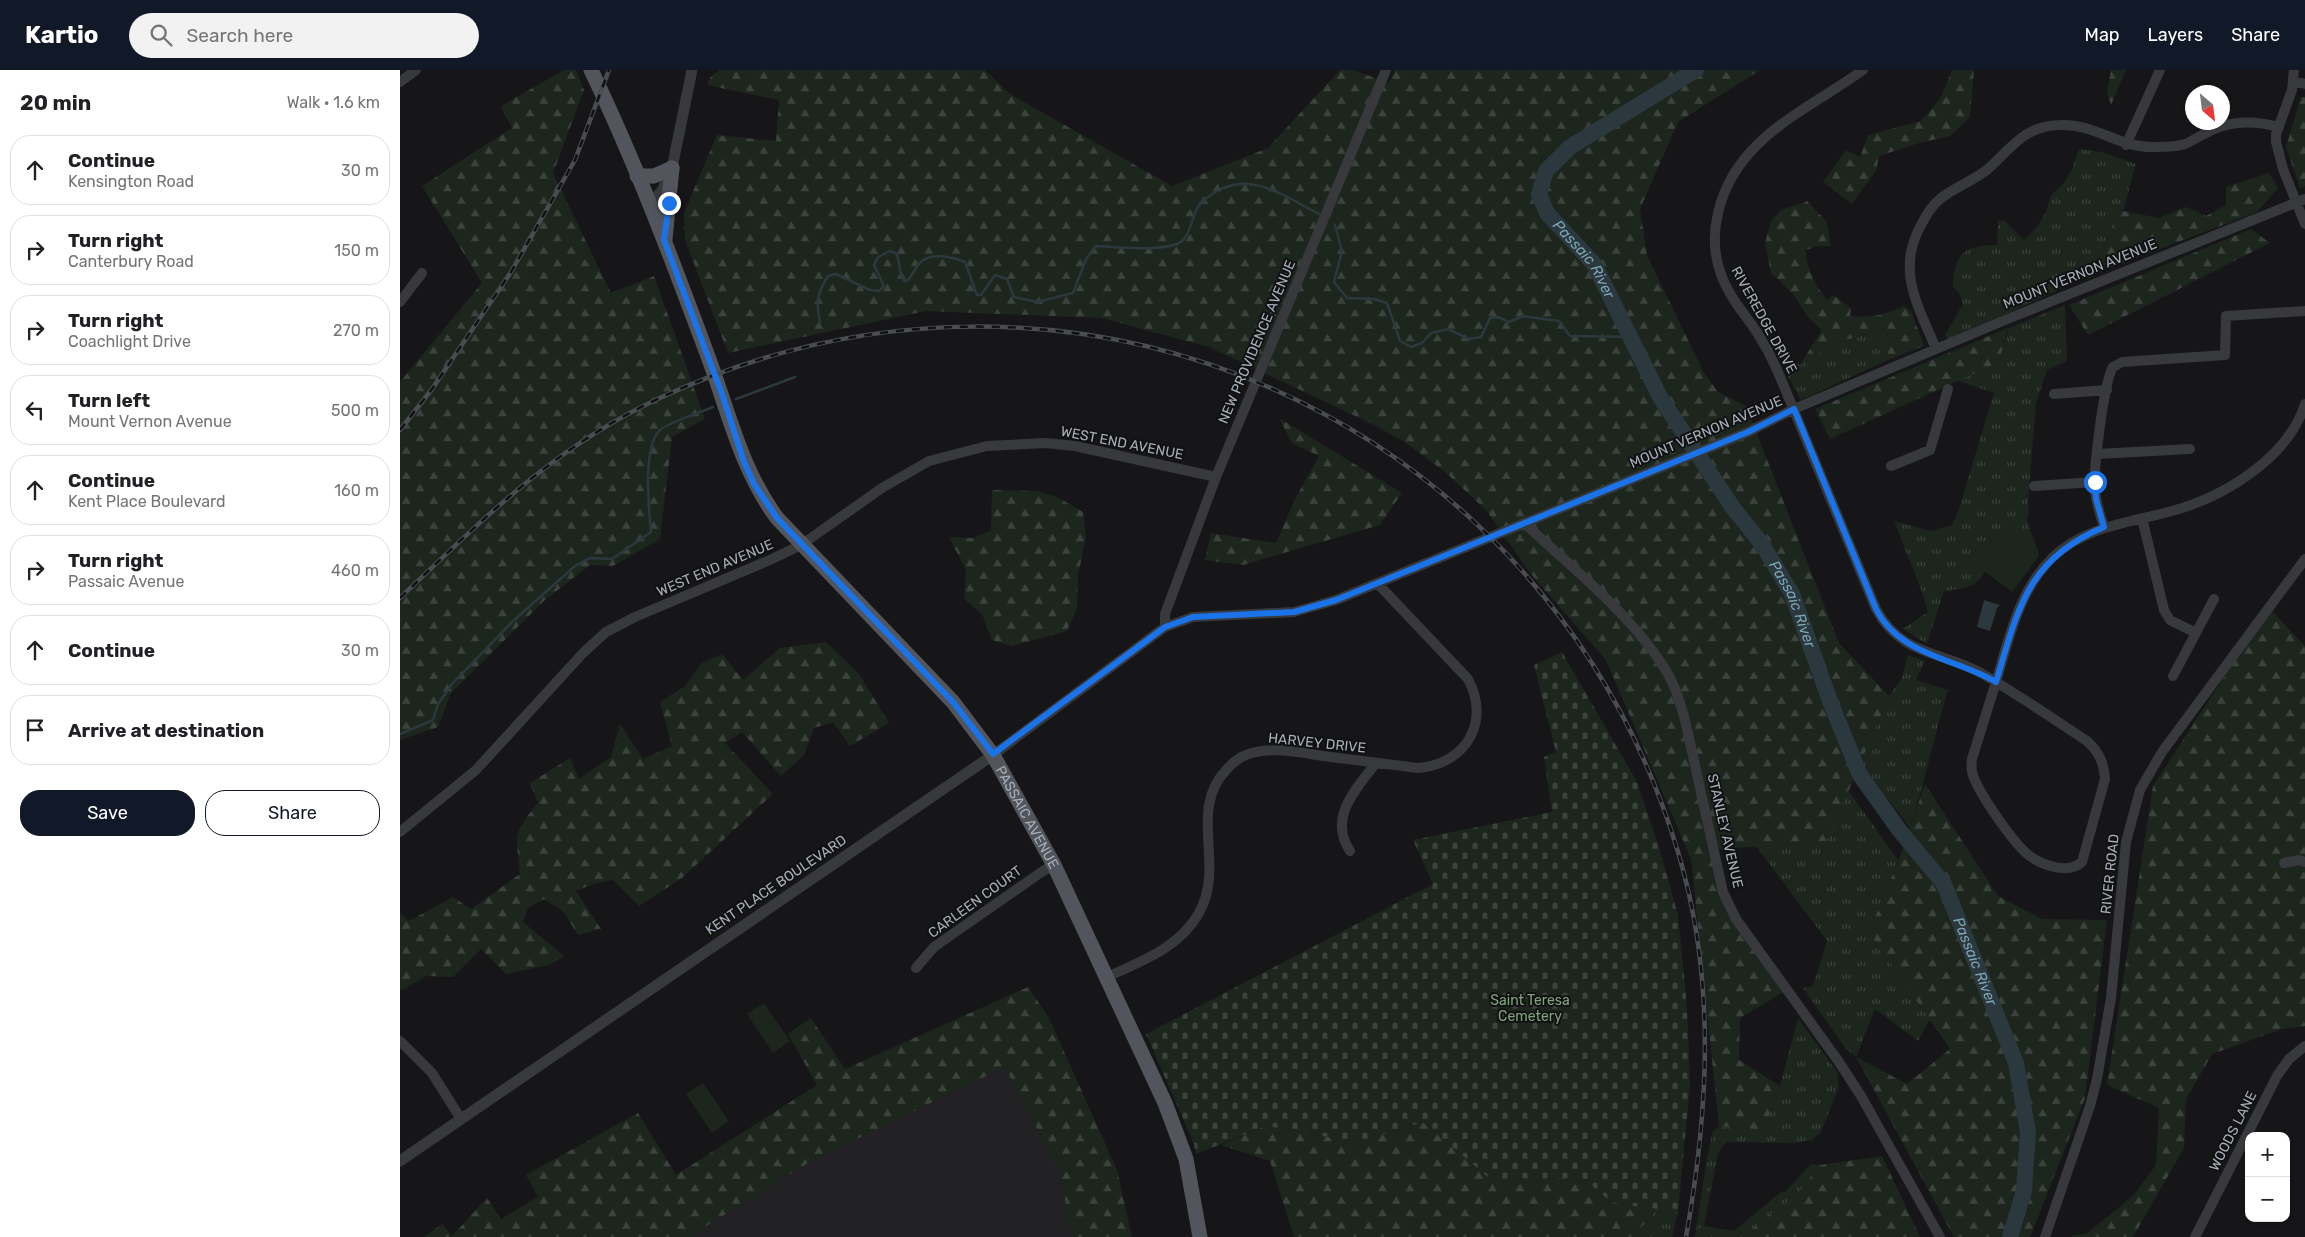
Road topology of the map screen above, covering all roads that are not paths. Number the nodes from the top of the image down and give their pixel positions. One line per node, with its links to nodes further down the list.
1 (416, 70): 9 (street)
2 (591, 70): 14 (main road, PASSAIC AVENUE)
3 (1386, 70): 32 (street, NEW PROVIDENCE AVENUE)
4 (1863, 70): 27 (street, RIVEREDGE DRIVE)
5 (2160, 70): 12 (street)
6 (2294, 70): 8 (street)
7 (693, 71): 13 (street)
8 (2293, 81): 10 (street); 11 (street)
9 (400, 82)
10 (2305, 84)
11 (2279, 127): 12 (street); 15 (street)
12 (2126, 145): 22 (street)
13 (672, 168): 14 (main road); 16 (street); 18 (main road)
14 (637, 176): 16 (main road, PASSAIC AVENUE)
15 (2301, 201): 17 (street); 22 (street, MOUNT VERNON AVENUE)
16 (649, 204): 18 (main road, PASSAIC AVENUE)
17 (2305, 224)
18 (664, 240): 38 (main road, PASSAIC AVENUE)
19 (422, 273): 20 (street)
20 (400, 302)
21 (2305, 311): 24 (street)
22 (1936, 349): 27 (street, MOUNT VERNON AVENUE)
23 (1948, 389): 31 (street)
24 (2107, 390): 25 (street); 30 (street)
25 (2054, 394)
26 (2305, 404): 28 (street)
27 (1794, 409): 36 (street, MOUNT VERNON AVENUE); 45 (street, RIVEREDGE DRIVE)
28 (2302, 421): 35 (street)
29 (2190, 449): 30 (street)
30 (2097, 454): 33 (street)
31 (1891, 466)
32 (1216, 477): 38 (street, WEST END AVENUE); 42 (street, NEW PROVIDENCE AVENUE)
33 (2095, 482): 34 (street); 37 (street)
34 (2034, 486)
35 (2142, 518): 37 (street); 43 (street)
36 (1524, 523): 40 (street, MOUNT VERNON AVENUE); 60 (street, STANLEY AVENUE)
37 (2104, 527): 45 (street)
38 (801, 545): 46 (main road, PASSAIC AVENUE); 48 (street, WEST END AVENUE)
39 (2305, 559): 61 (street, RIVER ROAD)
40 (1377, 583): 42 (street, MOUNT VERNON AVENUE); 47 (street, HARVEY DRIVE)
41 (2214, 599): 43 (street)
42 (1165, 627): 46 (street, KENT PLACE BOULEVARD)
43 (2196, 633): 44 (street)
44 (2173, 676)
45 (1996, 682): 45 (street, RIVEREDGE DRIVE)
46 (993, 754): 52 (main road, PASSAIC AVENUE); 57 (street, KENT PLACE BOULEVARD)
47 (1376, 763): 49 (street); 54 (street, HARVEY DRIVE)
48 (400, 832)
49 (1350, 851)
50 (2284, 862): 51 (street)
51 (2305, 862)
52 (1054, 865): 53 (street, CARLEEN COURT); 54 (main road, PASSAIC AVENUE)
53 (916, 968)
54 (1107, 977): 59 (main road, PASSAIC AVENUE)
55 (400, 1041): 57 (street)
56 (2305, 1046): 62 (street, WOODS LANE)
57 (461, 1119): 58 (street, KENT PLACE BOULEVARD)
58 (400, 1161)
59 (1200, 1237)
60 (1940, 1237)
61 (2045, 1237)
62 (2196, 1237)

